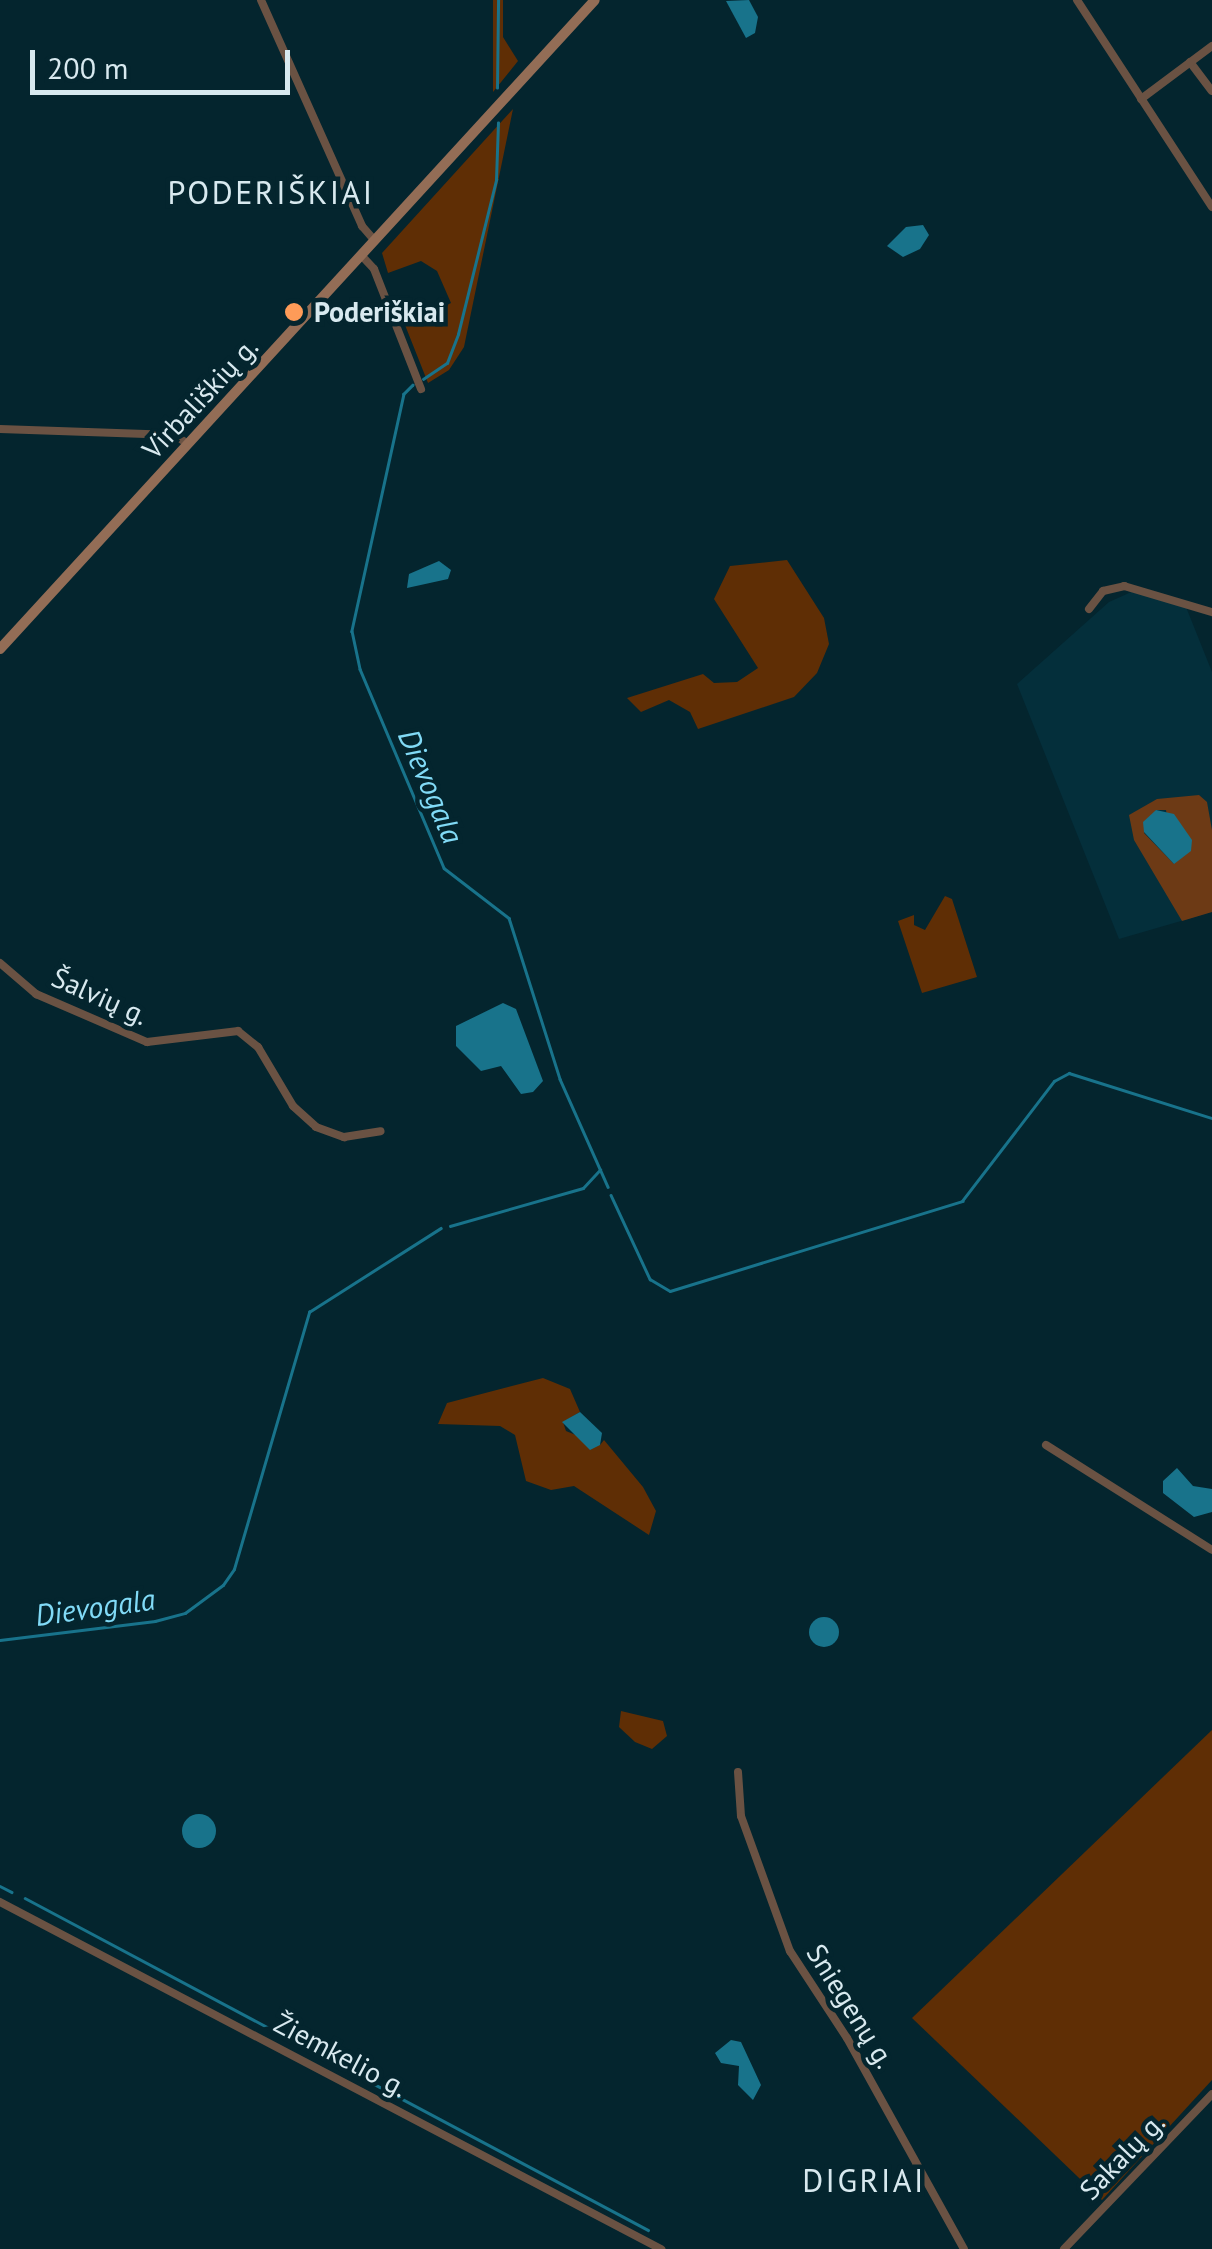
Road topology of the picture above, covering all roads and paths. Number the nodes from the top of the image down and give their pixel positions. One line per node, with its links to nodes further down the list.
1 (261, 0): 9 (street)
2 (595, 0): 9 (main road, Virbališkių g.)
3 (1077, 0): 7 (street)
4 (1212, 46): 5 (street)
5 (1190, 62): 6 (street); 7 (street)
6 (1212, 91)
7 (1141, 99): 8 (street)
8 (1212, 207)
9 (374, 240): 10 (main road, Virbališkių g.)
10 (361, 255): 11 (street); 13 (main road, Virbališkių g.)
11 (422, 390)
12 (0, 429): 13 (street)
13 (188, 444): 16 (main road, Virbališkių g.)
14 (1089, 609): 15 (street)
15 (1212, 612)
16 (0, 649)
17 (0, 962): 18 (street, Šalvių g.)
18 (381, 1131)
19 (1046, 1446): 20 (street)
20 (1212, 1550)
21 (738, 1772): 25 (street, Sniegenų g.)
22 (0, 1902): 24 (street, Žiemkelio g.)
23 (1212, 2094): 26 (street, Sakalų g.)
24 (660, 2249)
25 (964, 2249)
26 (1064, 2249)

